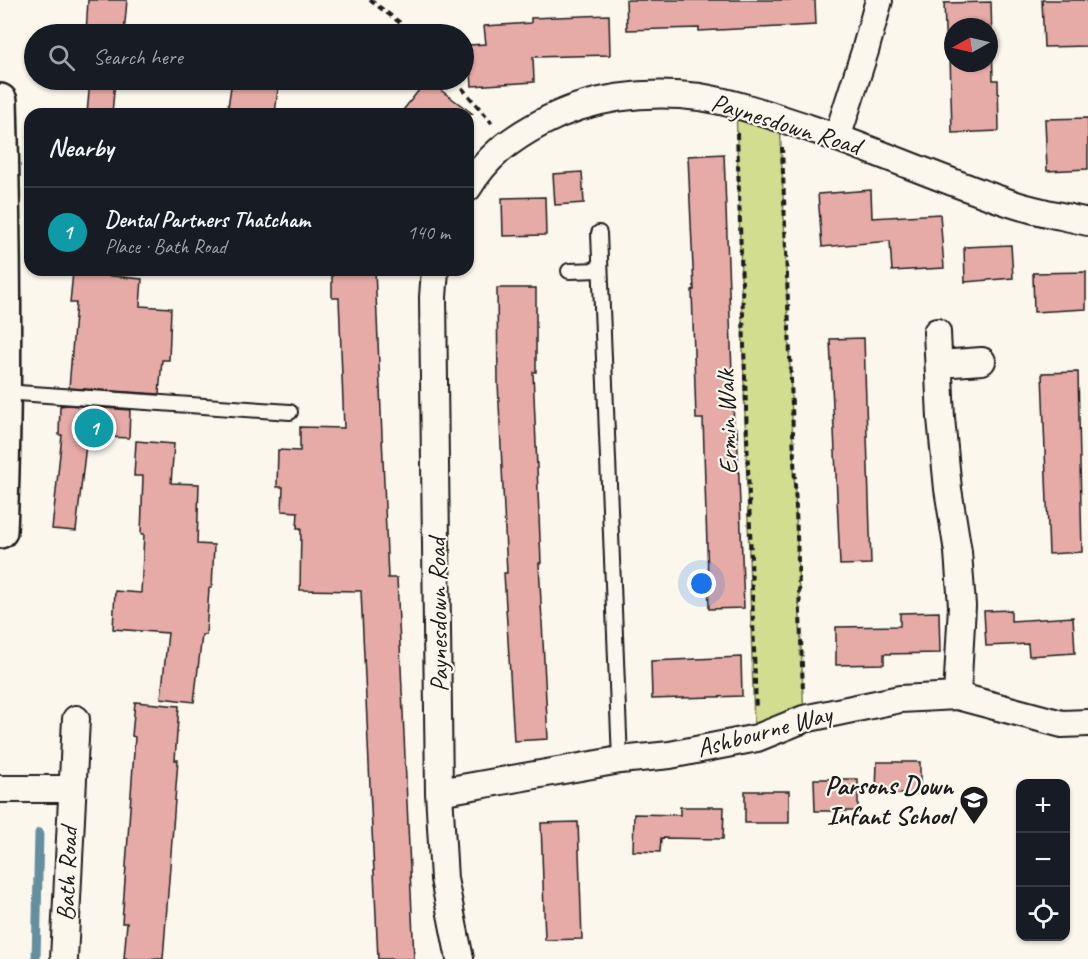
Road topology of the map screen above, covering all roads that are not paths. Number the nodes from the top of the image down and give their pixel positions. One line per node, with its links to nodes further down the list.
1 (879, 0): 3 (street)
2 (0, 101): 4 (main road)
3 (837, 138): 5 (street, Paynesdown Road); 7 (street, Paynesdown Road)
4 (1, 167): 6 (main road)
5 (474, 178)
6 (2, 217): 13 (main road)
7 (1088, 222)
8 (599, 233): 9 (lane)
9 (600, 270): 10 (lane); 23 (lane)
10 (569, 271)
11 (435, 276): 26 (street, Paynesdown Road)
12 (937, 332): 15 (street)
13 (2, 356): 16 (main road)
14 (982, 361): 15 (street)
15 (939, 364): 20 (street)
16 (4, 392): 17 (lane); 18 (main road)
17 (290, 412)
18 (1, 494): 19 (main road)
19 (0, 531)
20 (957, 696): 22 (street, Ashbourne Way); 23 (street, Ashbourne Way)
21 (75, 719): 25 (street, Bath Road)
22 (1088, 723)
23 (620, 760): 26 (street, Ashbourne Way)
24 (0, 789): 25 (street, Bath Road)
25 (71, 789): 27 (street, Bath Road)
26 (440, 792): 28 (street, Paynesdown Road)
27 (64, 959)
28 (460, 959)

